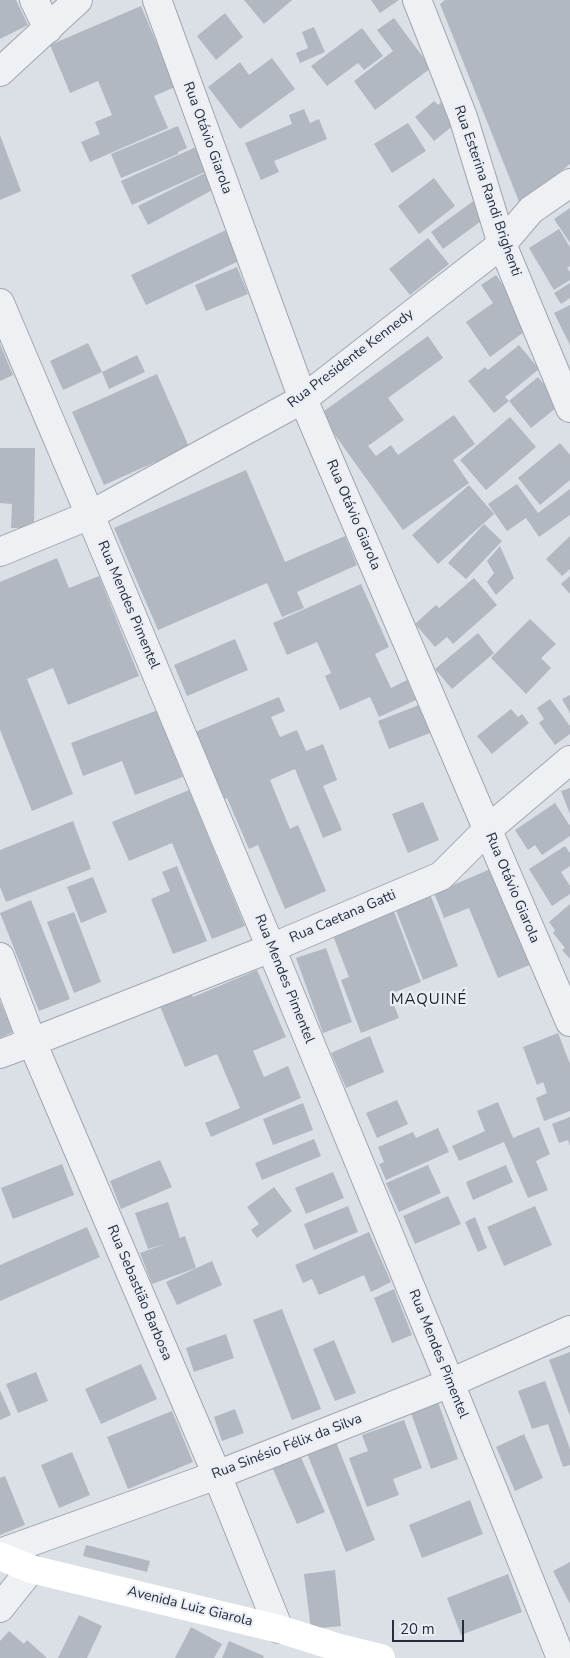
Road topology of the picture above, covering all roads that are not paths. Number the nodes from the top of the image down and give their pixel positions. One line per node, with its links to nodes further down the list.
1 (34, 0): 5 (street)
2 (78, 0): 5 (street)
3 (156, 0): 10 (street, Rua Otávio Giarola)
4 (417, 0): 8 (street, Rua Esterina Randi Brighenti)
5 (48, 29): 6 (street)
6 (0, 72)
7 (570, 183): 8 (street, Rua Presidente Kennedy)
8 (502, 244): 10 (street, Rua Presidente Kennedy); 11 (street, Rua Esterina Randi Brighenti)
9 (0, 303): 12 (street, Rua Mendes Pimentel)
10 (303, 399): 12 (street, Rua Presidente Kennedy); 15 (street, Rua Otávio Giarola)
11 (570, 408)
12 (90, 515): 13 (street, Rua Presidente Kennedy); 16 (street, Rua Mendes Pimentel)
13 (0, 552)
14 (570, 760): 15 (street, Rua Caetana Gatti)
15 (488, 830): 16 (street, Rua Caetana Gatti); 18 (street, Rua Otávio Giarola)
16 (271, 948): 19 (street, Rua Caetana Gatti); 22 (street, Rua Mendes Pimentel)
17 (0, 957): 19 (street, Rua Sebastião Barbosa)
18 (570, 1022)
19 (32, 1042): 20 (street, Rua Caetana Gatti); 23 (street, Rua Sebastião Barbosa)
20 (0, 1054)
21 (570, 1330): 22 (street, Rua Sinésio Félix da Silva)
22 (450, 1383): 23 (street, Rua Sinésio Félix da Silva); 30 (street, Rua Mendes Pimentel)
23 (216, 1475): 24 (street, Rua Sinésio Félix da Silva); 27 (street, Rua Sebastião Barbosa)
24 (0, 1555): 25 (street, Avenida Luiz Giarola)
25 (31, 1569): 26 (street); 27 (street, Avenida Luiz Giarola)
26 (0, 1608)
27 (279, 1629): 28 (street, Avenida Luiz Giarola)
28 (337, 1653): 29 (street, Avenida Luiz Giarola)
29 (380, 1658)
30 (560, 1658)

